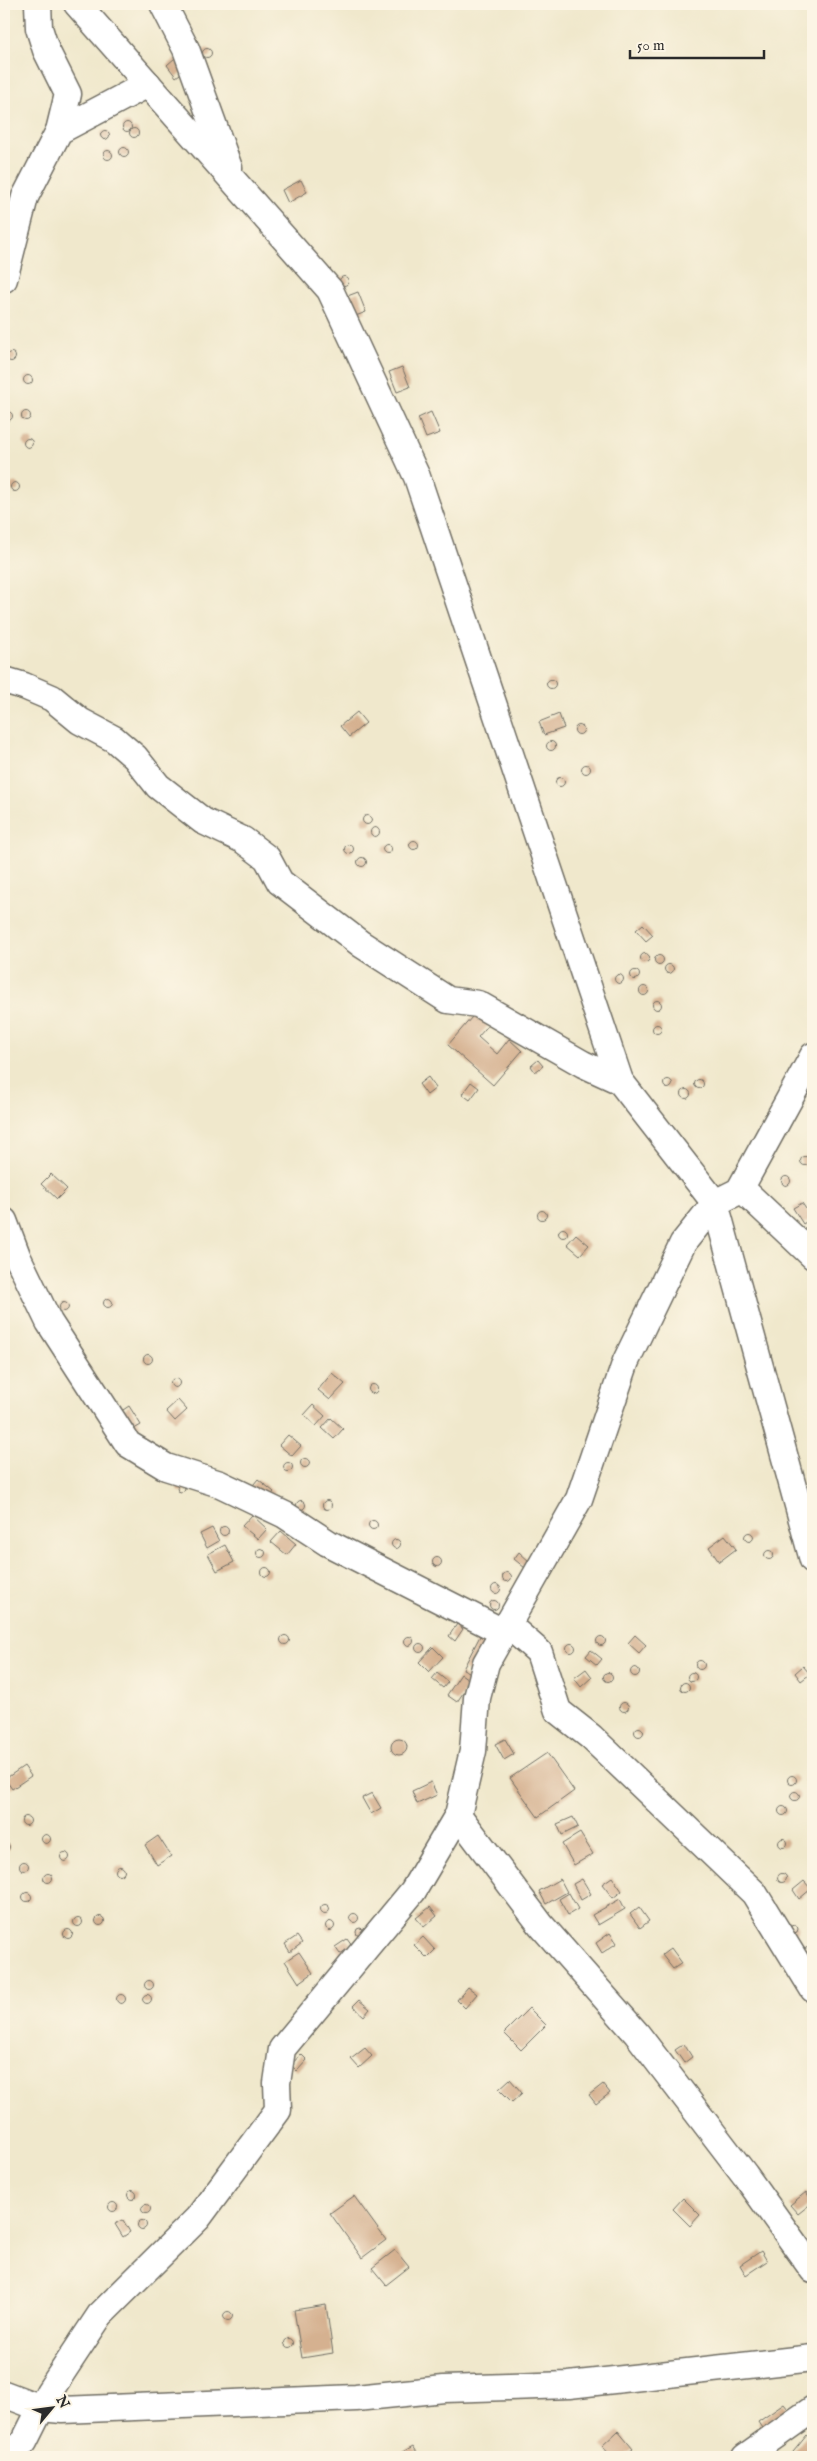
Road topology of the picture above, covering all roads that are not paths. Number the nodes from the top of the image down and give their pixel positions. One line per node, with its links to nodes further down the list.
1 (38, 4): 5 (street)
2 (77, 4): 4 (street)
3 (163, 4): 6 (street)
4 (148, 84): 5 (street); 6 (street)
5 (59, 131): 7 (street)
6 (233, 180): 10 (street)
7 (4, 279)
8 (4, 680): 10 (street)
9 (813, 1056): 11 (street)
10 (620, 1081): 12 (street)
11 (741, 1188): 12 (street); 14 (street)
12 (715, 1202): 15 (street); 16 (street)
13 (4, 1221): 16 (street)
14 (813, 1256)
15 (813, 1560)
16 (505, 1628): 17 (street); 18 (street)
17 (458, 1815): 19 (street); 22 (street)
18 (813, 1989)
19 (813, 2270)
20 (813, 2358): 22 (street)
21 (4, 2394): 22 (street)
22 (41, 2408): 24 (street)
23 (813, 2408): 25 (street)
24 (4, 2457)
25 (745, 2457)

